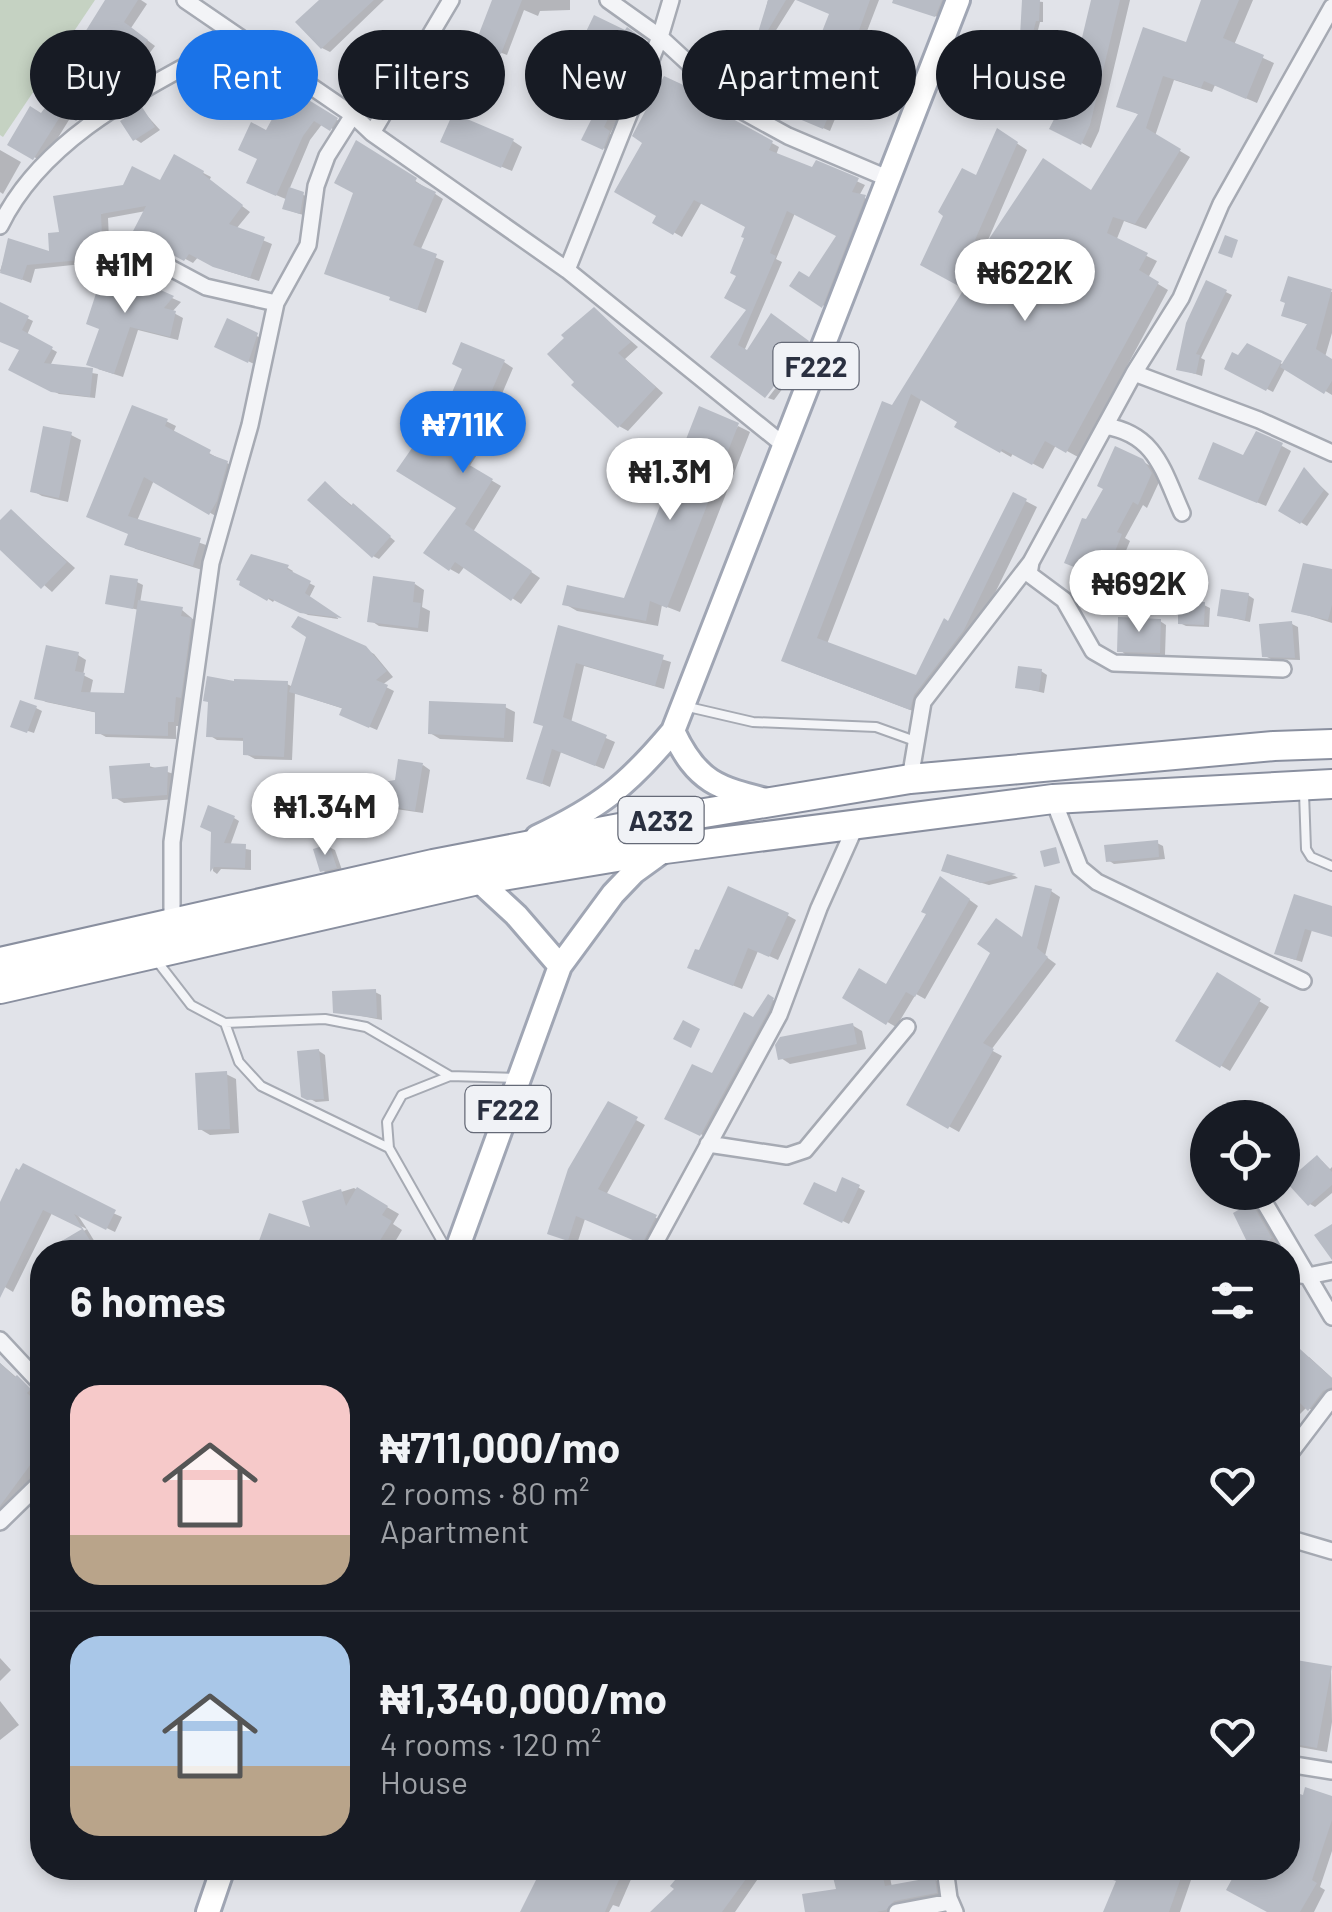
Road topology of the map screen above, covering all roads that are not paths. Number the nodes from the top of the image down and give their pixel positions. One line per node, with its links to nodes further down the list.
1 (185, 0): 7 (street)
2 (451, 0): 15 (street)
3 (608, 0): 8 (street)
4 (672, 0): 9 (street)
5 (958, 0): 16 (main road, F222)
6 (1332, 6): 21 (street)
7 (229, 30)
8 (649, 30)
9 (662, 32)
10 (662, 40): 16 (street)
11 (176, 72): 17 (street)
12 (349, 120): 20 (street)
13 (358, 120): 15 (street)
14 (627, 120): 19 (street)
15 (372, 132): 19 (street)
16 (887, 178): 23 (main road, F222)
17 (0, 226)
18 (114, 259): 20 (street)
19 (567, 270): 23 (street)
20 (276, 304): 42 (street)
21 (1134, 373): 22 (street); 24 (street)
22 (1105, 426): 25 (street); 26 (street)
23 (785, 446): 28 (main road, F222)
24 (1332, 453)
25 (1182, 514)
26 (1031, 562): 27 (street); 30 (street)
27 (1282, 669)
28 (683, 706): 29 (main road, F222); 30 (lane)
29 (673, 731): 36 (main road); 38 (main road, F222)
30 (915, 741): 32 (street)
31 (1332, 744): 32 (highway, A232)
32 (910, 780): 36 (highway, A232)
33 (1303, 784): 34 (highway, A232); 35 (highway, A232); 40 (lane)
34 (1332, 784)
35 (1052, 800): 37 (highway, A232); 46 (street)
36 (774, 802): 38 (highway, A232)
37 (857, 823): 39 (highway, A232); 52 (street)
38 (516, 847): 42 (highway, A232)
39 (666, 848): 41 (highway, A232); 45 (main road, F222)
40 (1332, 866)
41 (478, 880): 43 (highway, A232); 45 (main road)
42 (172, 925): 44 (highway, A232)
43 (151, 954): 47 (highway, A232); 48 (lane)
44 (0, 962)
45 (560, 966): 51 (main road, F222)
46 (1303, 981)
47 (0, 989)
48 (225, 1023): 50 (lane); 53 (lane)
49 (906, 1028): 52 (street)
50 (450, 1076): 51 (lane); 53 (lane)
51 (520, 1078): 56 (main road, F222)
52 (708, 1144): 57 (street)
53 (389, 1148): 55 (lane)
54 (1269, 1210): 58 (street)
55 (441, 1240)
56 (460, 1240)
57 (656, 1240)
58 (1287, 1240)
59 (1300, 1262): 62 (street)
60 (1332, 1271): 62 (street)
61 (1300, 1275): 62 (street)
62 (1308, 1276): 63 (street)
63 (1332, 1318)
64 (0, 1340): 65 (street)
65 (30, 1372)
66 (1332, 1398): 67 (street)
67 (1300, 1440)
68 (30, 1493): 69 (street)
69 (0, 1522)
70 (1300, 1542): 71 (street)
71 (1332, 1551)
72 (1300, 1766): 73 (street)
73 (1332, 1771)
74 (219, 1880): 77 (main road)
75 (947, 1880): 76 (street)
76 (952, 1907): 78 (street)
77 (208, 1912)
78 (897, 1912)

